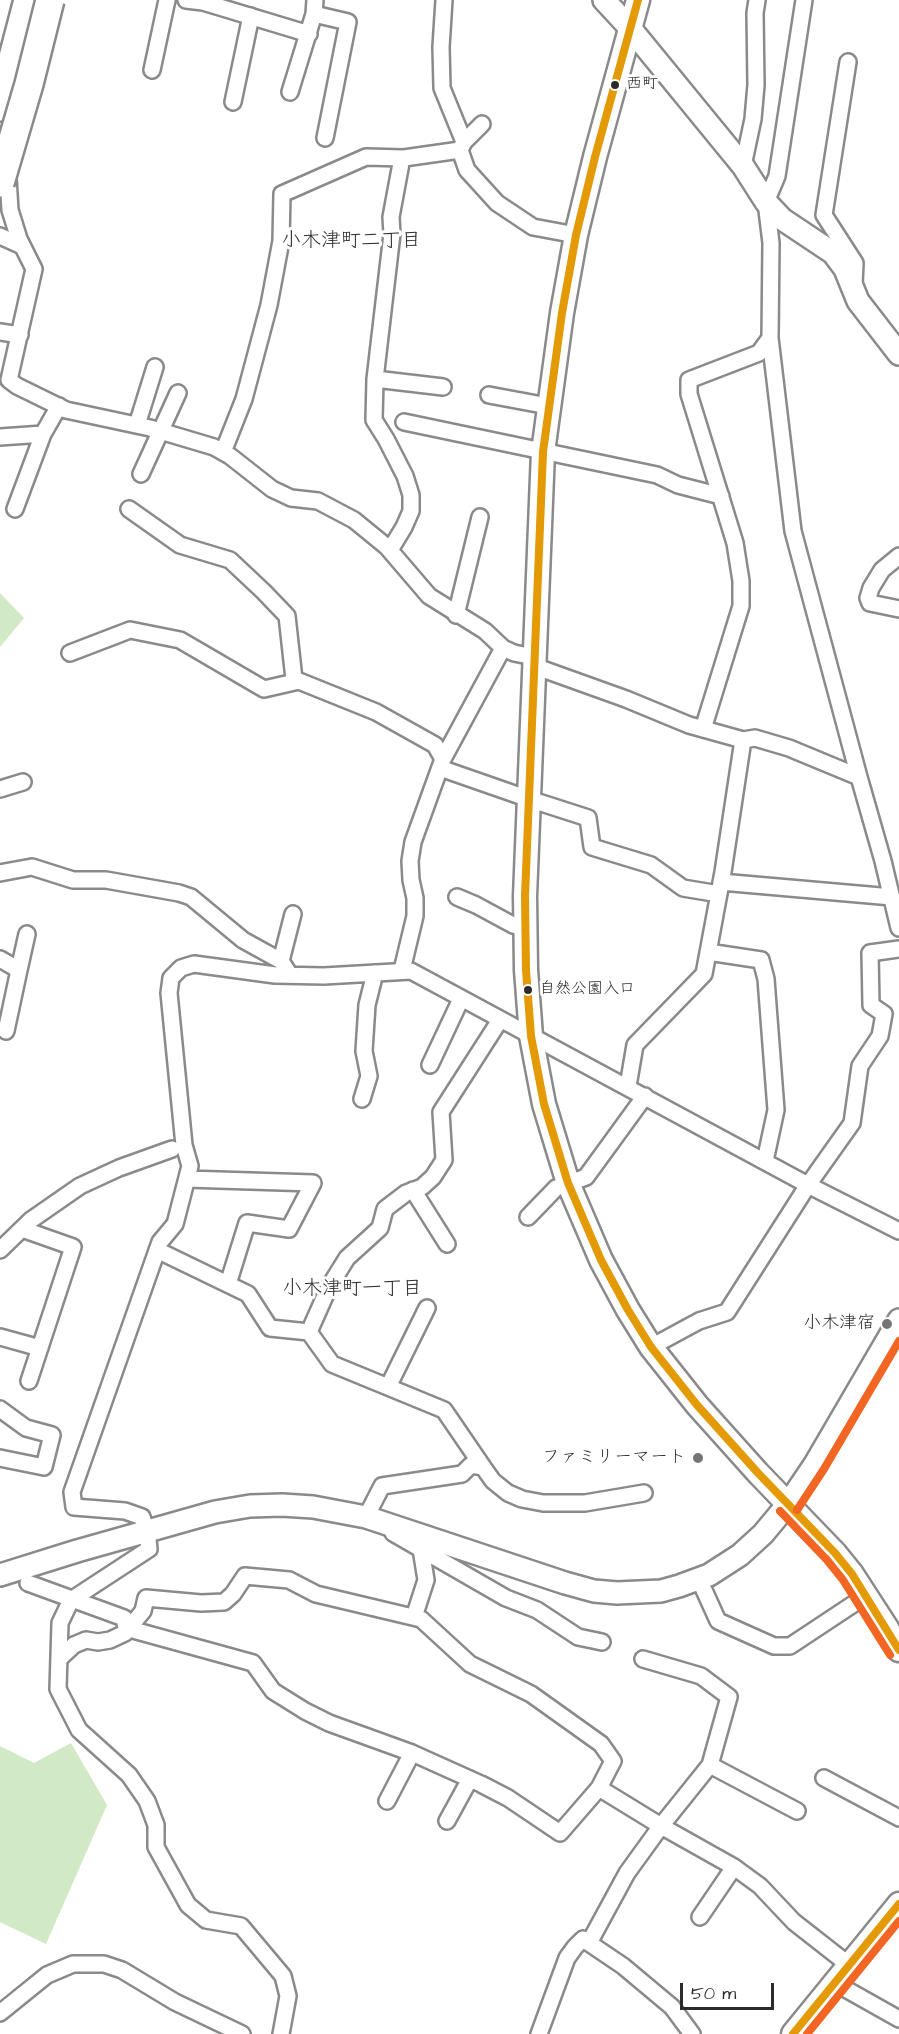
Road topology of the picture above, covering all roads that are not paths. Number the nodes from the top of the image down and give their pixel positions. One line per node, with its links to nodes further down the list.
1 (28, 0): 18 (highway)
2 (50, 0): 25 (highway, bridge)
3 (167, 0): 15 (street)
4 (186, 0): 11 (street)
5 (444, 0): 21 (street)
6 (604, 0): 12 (street)
7 (638, 0): 12 (main road)
8 (757, 0): 24 (street)
9 (804, 0): 26 (street)
10 (314, 7): 13 (street); 20 (street)
11 (250, 16): 13 (street); 17 (street)
12 (630, 28): 24 (street); 27 (main road)
13 (309, 34): 16 (street)
14 (848, 62): 30 (street)
15 (152, 70)
16 (290, 92)
17 (233, 102)
18 (0, 107)
19 (482, 124): 21 (street)
20 (325, 138)
21 (462, 146): 22 (street); 27 (street)
22 (402, 158): 36 (street); 47 (street)
23 (0, 166): 29 (street)
24 (743, 166): 26 (street)
25 (0, 183)
26 (766, 202): 30 (street); 33 (street)
27 (576, 235): 41 (main road)
28 (0, 236): 29 (street)
29 (22, 246): 32 (street)
30 (853, 290): 34 (street)
31 (0, 332): 32 (street)
32 (20, 335): 40 (street)
33 (770, 338): 50 (street); 65 (street)
34 (899, 354)
35 (154, 367): 43 (street)
36 (375, 379): 37 (street); 54 (street)
37 (443, 387)
38 (178, 393): 44 (street)
39 (489, 395): 41 (street)
40 (59, 406): 43 (street); 45 (street)
41 (548, 406): 48 (main road)
42 (404, 422): 48 (street)
43 (137, 425): 44 (street)
44 (160, 431): 47 (street); 49 (street)
45 (43, 434): 46 (street); 51 (street)
46 (0, 437)
47 (223, 452): 54 (street)
48 (543, 452): 50 (street); 60 (main road)
49 (141, 474)
50 (721, 496): 62 (street)
51 (15, 509)
52 (129, 509): 61 (street)
53 (480, 517): 57 (street)
54 (390, 550): 57 (street)
55 (899, 556): 56 (street)
56 (899, 609)
57 (456, 615): 58 (street)
58 (503, 648): 60 (street); 64 (street)
59 (70, 653): 61 (street)
60 (534, 661): 62 (street); 68 (main road)
61 (299, 681): 64 (street)
62 (703, 729): 63 (street)
63 (743, 740): 65 (street); 70 (street)
64 (441, 764): 68 (street); 82 (street)
65 (859, 777): 72 (street)
66 (23, 782): 67 (street)
67 (0, 789)
68 (529, 800): 70 (street); 74 (main road)
69 (0, 873): 80 (street)
70 (720, 888): 72 (street); 78 (street)
71 (457, 897): 74 (street)
72 (891, 897): 75 (street)
73 (293, 914): 80 (street)
74 (525, 928): 88 (main road)
75 (899, 928)
76 (27, 934): 81 (street)
77 (899, 949): 97 (street)
78 (708, 952): 90 (street); 94 (street)
79 (0, 960): 81 (street)
80 (280, 961): 84 (street)
81 (19, 970): 87 (street)
82 (402, 970): 83 (street); 85 (street)
83 (375, 973): 84 (street); 92 (street)
84 (290, 975): 95 (street)
85 (461, 999): 86 (street); 89 (street)
86 (500, 1020): 88 (street); 98 (street)
87 (6, 1030)
88 (531, 1036): 90 (street); 96 (main road)
89 (430, 1065)
90 (628, 1086): 91 (street)
91 (645, 1096): 94 (street); 96 (street)
92 (362, 1099)
93 (172, 1149): 100 (street)
94 (765, 1161): 97 (street)
95 (187, 1179): 104 (street); 105 (street)
96 (568, 1183): 99 (street); 110 (main road)
97 (808, 1185): 101 (street); 110 (street)
98 (413, 1190): 102 (street); 108 (street)
99 (528, 1217)
100 (22, 1229): 103 (street); 111 (street)
101 (899, 1231)
102 (447, 1244)
103 (0, 1250)
104 (157, 1250): 105 (street); 120 (street)
105 (228, 1284): 108 (street)
106 (427, 1308): 113 (street)
107 (899, 1320): 118 (street)
108 (309, 1332): 113 (street)
109 (0, 1337): 111 (street)
110 (651, 1347): 118 (main road)
111 (40, 1348): 112 (street)
112 (29, 1381)
113 (388, 1387): 116 (street)
114 (0, 1409): 115 (street)
115 (0, 1458)
116 (483, 1467): 117 (street); 119 (street)
117 (644, 1493)
118 (788, 1504): 123 (street); 125 (main road)
119 (366, 1516): 120 (street); 121 (street); 123 (street)
120 (147, 1531): 122 (street); 126 (street)
121 (421, 1549): 127 (street); 129 (street)
122 (0, 1575)
123 (699, 1579): 125 (street)
124 (28, 1583): 126 (street)
125 (867, 1595): 130 (main road)
126 (71, 1600): 128 (street); 131 (street)
127 (414, 1617): 128 (street); 137 (street)
128 (128, 1629): 131 (street); 133 (street)
129 (602, 1642)
130 (899, 1650)
131 (59, 1659): 152 (street)
132 (643, 1659): 134 (street)
133 (412, 1753): 136 (street); 138 (street)
134 (710, 1765): 139 (street); 142 (street)
135 (824, 1778): 140 (street)
136 (470, 1779): 137 (street); 141 (street)
137 (599, 1788): 142 (street)
138 (387, 1801)
139 (798, 1811)
140 (899, 1818)
141 (447, 1821)
142 (661, 1826): 143 (street); 146 (street)
143 (734, 1867): 145 (street); 147 (street)
144 (899, 1904): 147 (main road)
145 (700, 1917)
146 (589, 1943): 153 (street); 154 (street)
147 (849, 1965): 148 (main road)
148 (835, 1983): 150 (street); 155 (main road)
149 (0, 2013): 151 (street)
150 (899, 2019)
151 (242, 2034)
152 (281, 2034)
153 (539, 2034)
154 (692, 2034)
155 (793, 2034)

